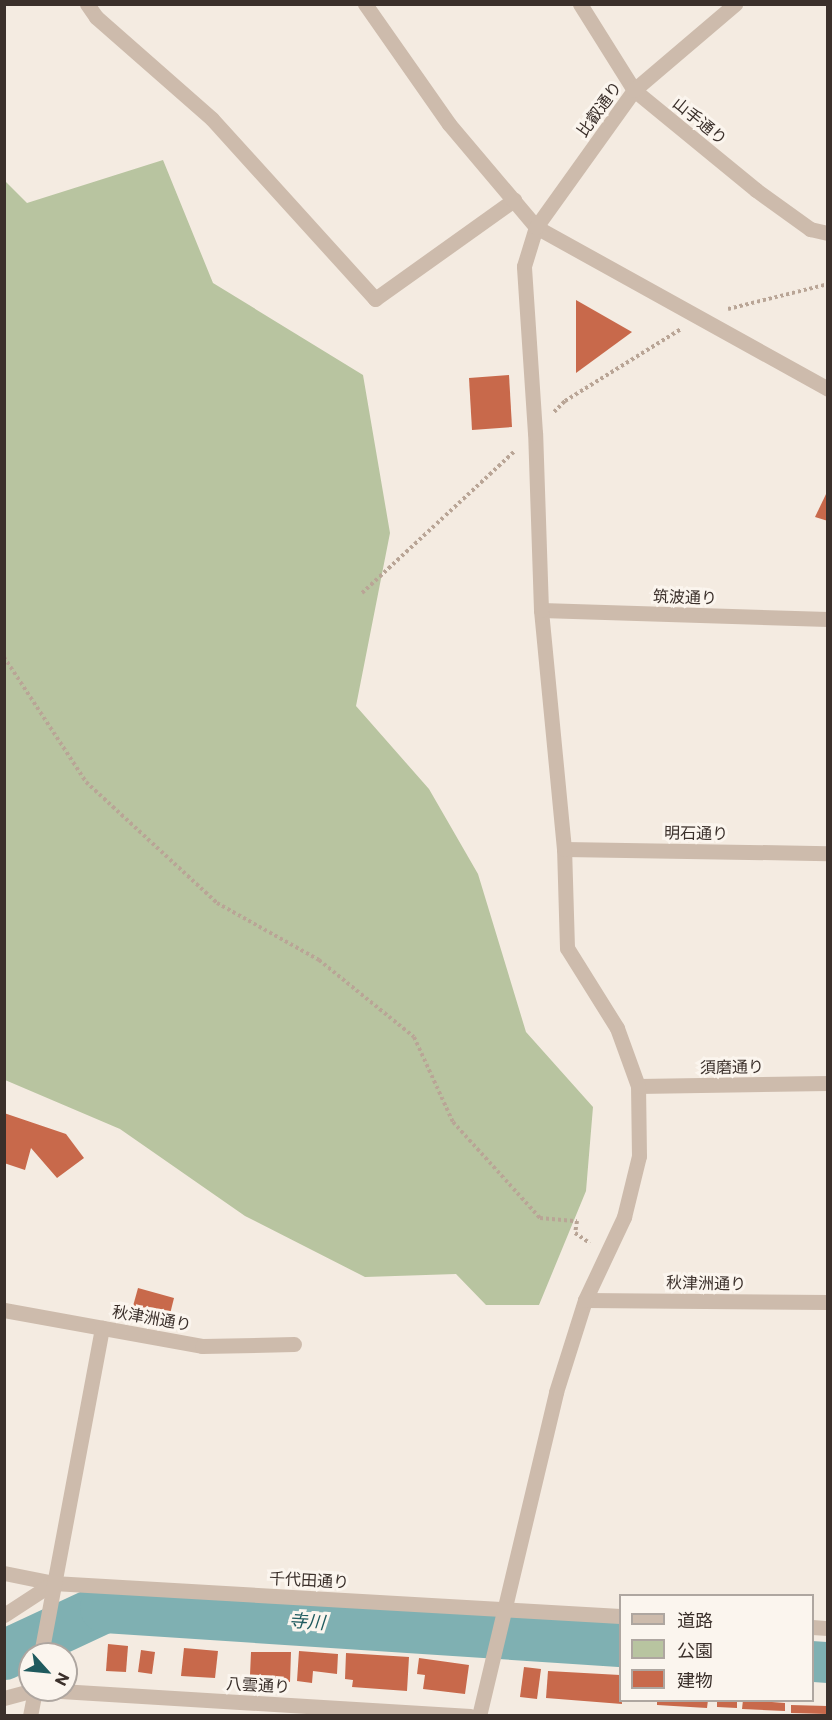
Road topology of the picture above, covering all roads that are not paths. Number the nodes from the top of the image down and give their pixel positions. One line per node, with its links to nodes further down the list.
1 (87, 4): 6 (street)
2 (365, 4): 6 (street)
3 (580, 4): 5 (street, 山手通り)
4 (735, 4): 5 (street, 比叡通り)
5 (634, 90): 7 (street, 比叡通り); 8 (street, 山手通り)
6 (514, 200): 7 (street)
7 (536, 227): 9 (street); 10 (street, 比叡通り)
8 (828, 233)
9 (828, 389)
10 (541, 610): 11 (street, 筑波通り); 12 (street, 比叡通り)
11 (828, 619)
12 (564, 849): 13 (street, 明石通り); 15 (street, 比叡通り)
13 (828, 853)
14 (828, 1083): 15 (street, 須磨通り)
15 (638, 1086): 16 (street, 比叡通り)
16 (585, 1300): 17 (street, 秋津洲通り); 23 (street, 比叡通り)
17 (828, 1302)
18 (4, 1310): 19 (street, 秋津洲通り)
19 (102, 1328): 20 (street, 秋津洲通り); 22 (street)
20 (294, 1344)
21 (4, 1573): 22 (street, 千代田通り)
22 (53, 1582): 23 (street, 千代田通り); 24 (street); 26 (street)
23 (505, 1610): 25 (street, 千代田通り); 29 (street, 比叡通り)
24 (4, 1615)
25 (619, 1616)
26 (43, 1642)
27 (78, 1692): 28 (street, 八雲通り)
28 (470, 1716)
29 (479, 1716)

